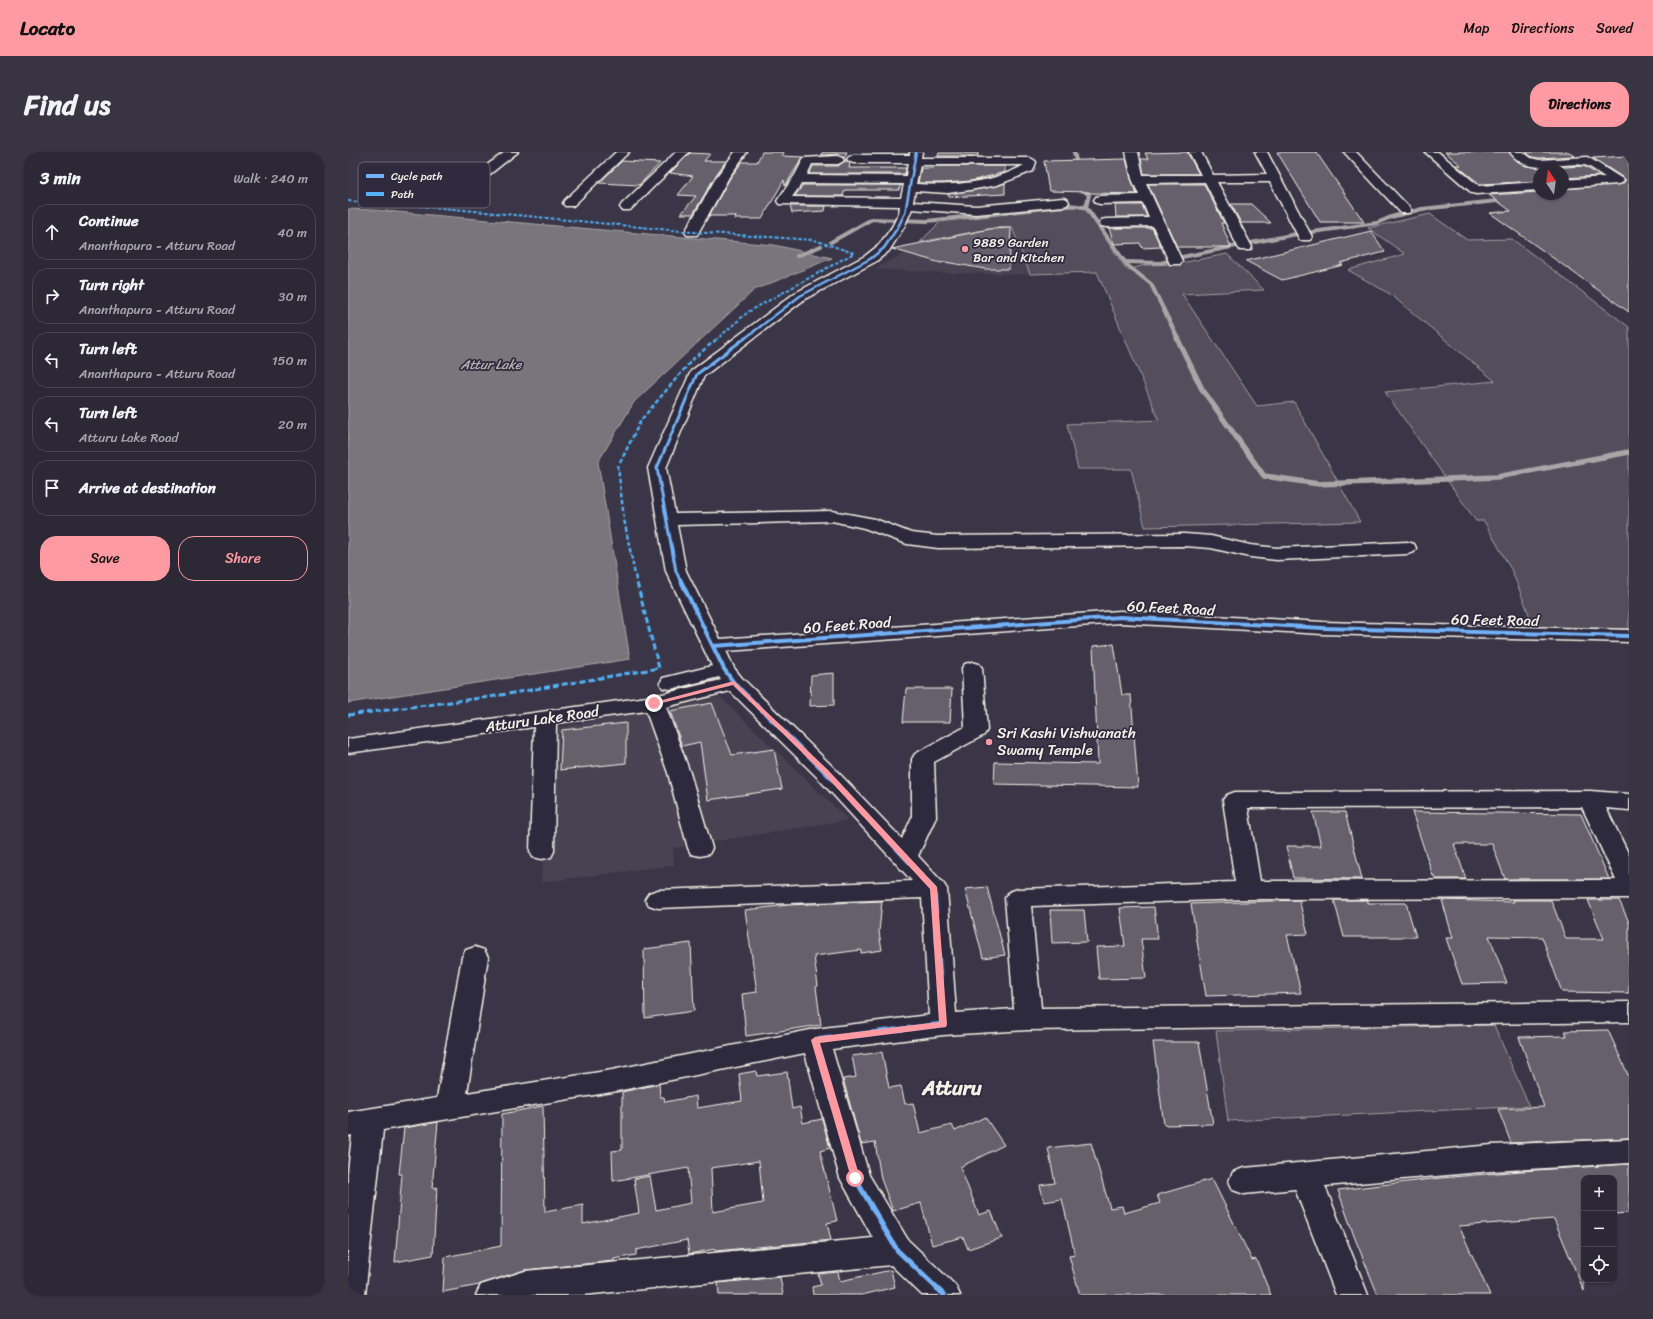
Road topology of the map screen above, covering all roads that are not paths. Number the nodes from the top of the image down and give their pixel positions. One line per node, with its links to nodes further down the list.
1 (512, 152): 17 (street)
2 (623, 152): 32 (street)
3 (683, 152): 33 (street)
4 (741, 152): 38 (street)
5 (1132, 152): 23 (street)
6 (1194, 152): 24 (street)
7 (1261, 152): 21 (street)
8 (1350, 152): 34 (street)
9 (1419, 152): 27 (street)
10 (1431, 152): 28 (street)
11 (1516, 152): 19 (street)
12 (1591, 152): 18 (street)
13 (810, 156): 16 (street); 22 (street)
14 (916, 157): 15 (street); 25 (street); 25 (street)
15 (854, 159)
16 (838, 160)
17 (490, 168)
18 (1617, 169): 19 (street); 20 (street)
19 (1603, 170): 26 (street)
20 (1629, 177)
21 (1274, 178): 24 (street); 39 (street)
22 (798, 179): 25 (street); 35 (street)
23 (1138, 179): 24 (street); 29 (street)
24 (1208, 179): 40 (street)
25 (911, 183): 35 (street)
26 (1569, 184)
27 (1459, 185)
28 (1533, 186)
29 (1147, 199): 30 (street); 36 (street)
30 (1100, 200)
31 (1063, 202): 35 (street)
32 (569, 203)
33 (626, 207)
34 (1404, 210)
35 (904, 212): 42 (street)
36 (1157, 222): 37 (street); 41 (street)
37 (1106, 223)
38 (692, 232)
39 (1305, 237)
40 (1245, 247)
41 (1175, 261)
42 (667, 520): 43 (street); 46 (street)
43 (1407, 548)
44 (1629, 636): 46 (street, 60 Feet Road)
45 (1629, 650): 46 (street, 60 Feet Road)
46 (723, 665): 48 (street, Atturu Lake Road); 50 (street, Atturu Lake Road); 56 (street)
47 (972, 668): 56 (street)
48 (654, 703): 49 (street, Atturu Lake Road); 54 (street)
49 (545, 718): 51 (street, Atturu Lake Road); 55 (street)
50 (348, 733)
51 (348, 746)
52 (1590, 799): 53 (street); 57 (street); 60 (street)
53 (1629, 802)
54 (700, 848)
55 (542, 851)
56 (905, 858): 58 (street)
57 (1629, 881)
58 (934, 889): 61 (street); 65 (street)
59 (1629, 889): 60 (street)
60 (1249, 890): 64 (street)
61 (658, 899)
62 (475, 958): 67 (street)
63 (1629, 1012): 64 (street)
64 (1028, 1019): 65 (street)
65 (943, 1024): 66 (street)
66 (815, 1040): 67 (street); 72 (street)
67 (450, 1107): 68 (street)
68 (358, 1122): 73 (street)
69 (1629, 1150): 70 (street)
70 (1305, 1175): 71 (street); 76 (street)
71 (1244, 1181)
72 (897, 1250): 74 (street); 75 (street)
73 (349, 1295)
74 (492, 1295)
75 (944, 1295)
76 (1352, 1295)

